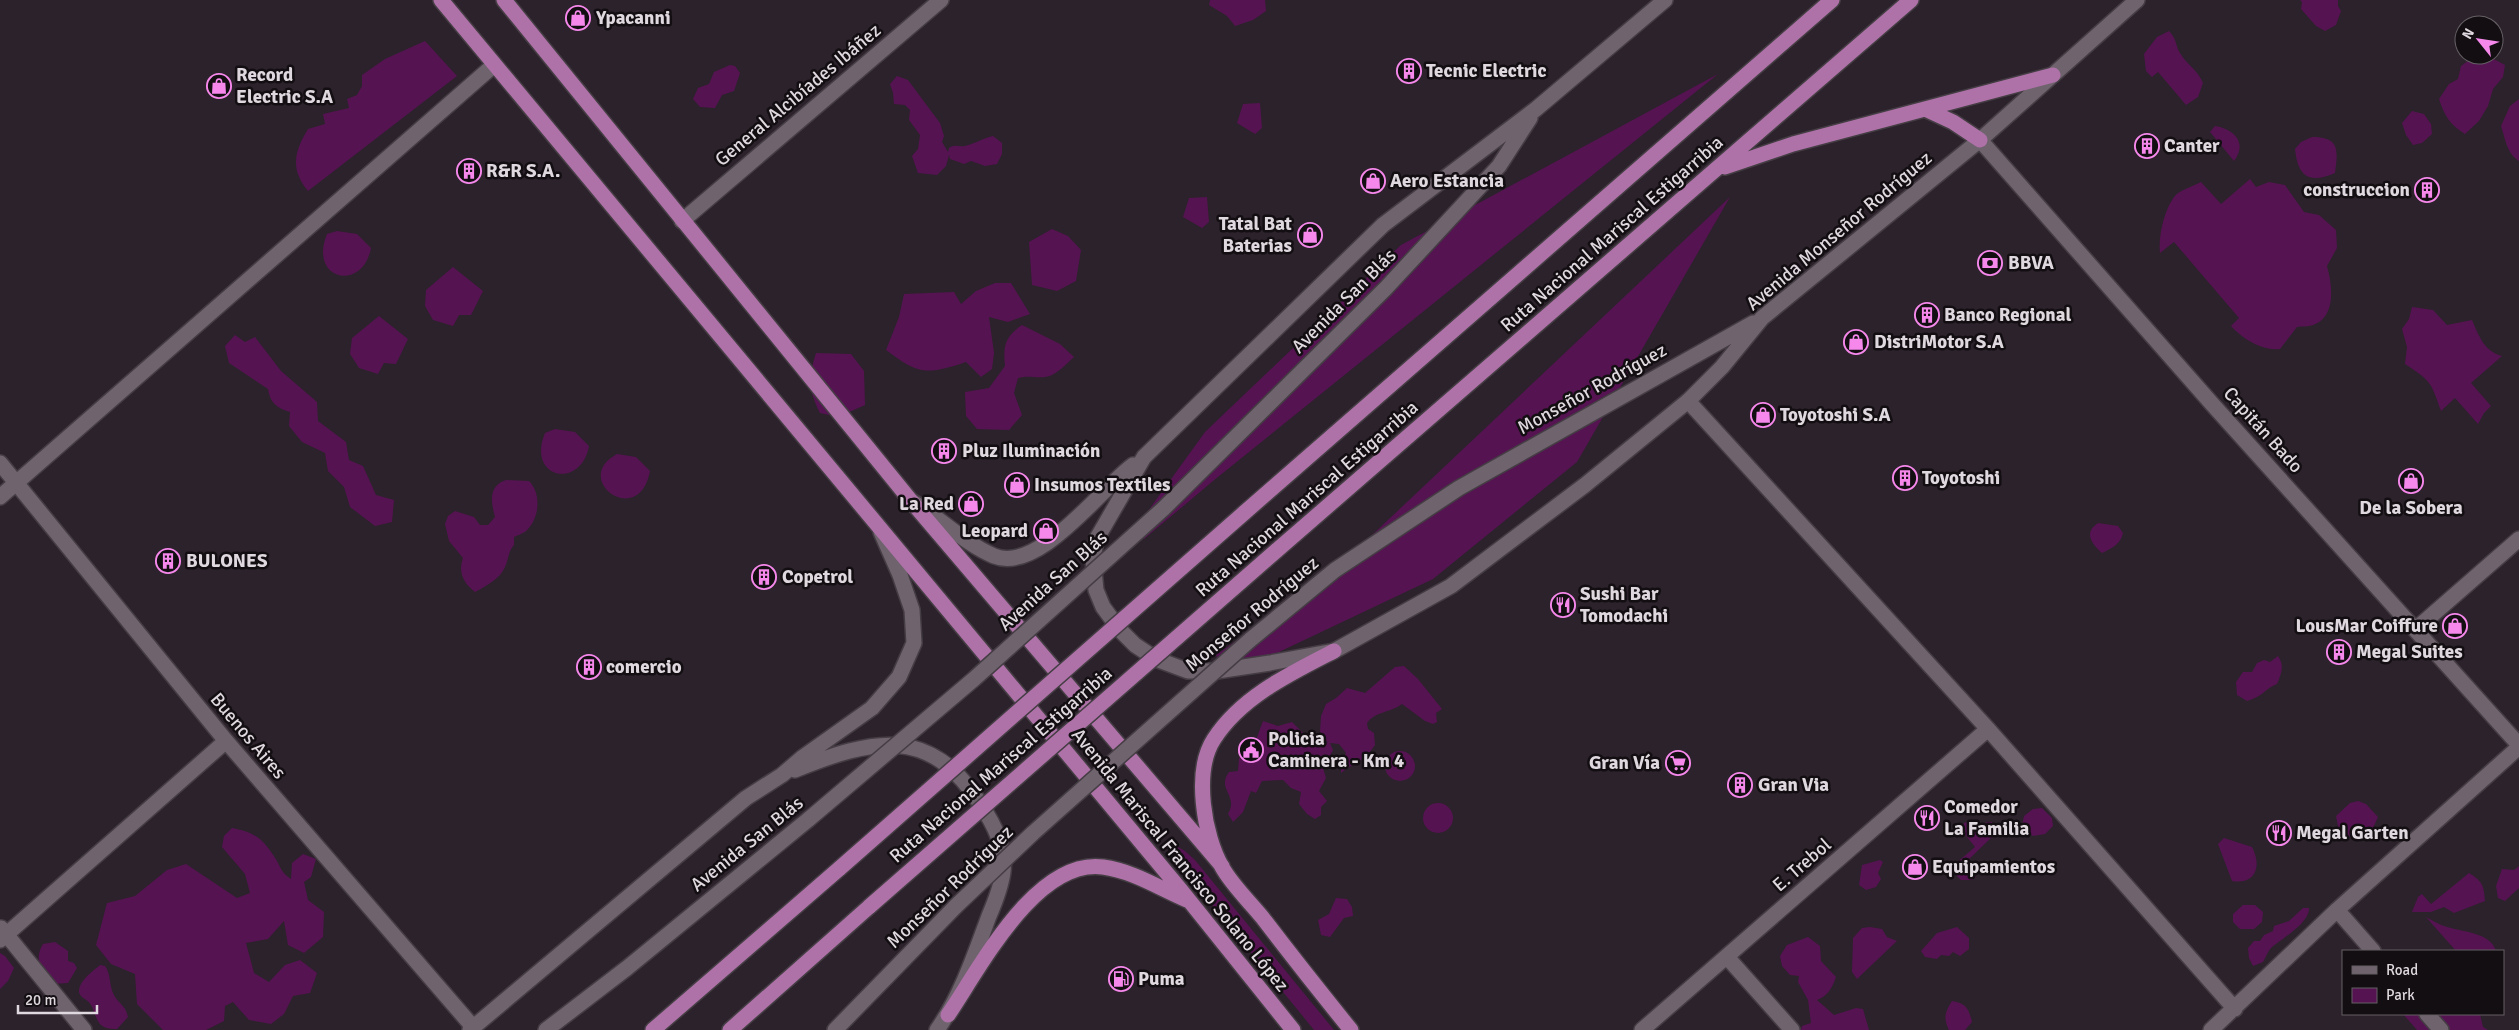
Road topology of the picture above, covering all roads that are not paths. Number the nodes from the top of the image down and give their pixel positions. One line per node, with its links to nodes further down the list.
1 (440, 0): 8 (highway, Avenida Mariscal Francisco Solano López)
2 (504, 0): 14 (highway, Avenida Mariscal Francisco Solano López)
3 (941, 0): 14 (street, General Alcibíades Ibáñez)
4 (1664, 0): 10 (street)
5 (1832, 0): 42 (highway, Ruta Nacional Mariscal Estigarribia, bridge)
6 (1911, 0): 13 (highway, Ruta Nacional Mariscal Estigarribia)
7 (2137, 0): 9 (street, Avenida Monseñor Rodríguez)
8 (494, 65): 19 (street); 22 (highway, Avenida Mariscal Francisco Solano López)
9 (2053, 75): 11 (highway); 12 (street, Avenida Monseñor Rodríguez)
10 (1536, 109): 17 (street); 41 (street, Avenida San Blás, bridge)
11 (1925, 109): 12 (highway); 13 (highway)
12 (1980, 140): 15 (street, Avenida Monseñor Rodríguez); 24 (street, Capitán Bado)
13 (1717, 170): 43 (highway, Ruta Nacional Mariscal Estigarribia, bridge)
14 (682, 221): 21 (highway, Avenida Mariscal Francisco Solano López)
15 (1762, 318): 16 (street, Avenida Monseñor Rodríguez); 44 (street, Monseñor Rodríguez, bridge)
16 (1688, 402): 25 (street, Avenida Monseñor Rodríguez); 26 (street)
17 (1144, 457): 21 (street, Avenida San Blás); 25 (street, Avenida Monseñor Rodríguez)
18 (0, 464): 19 (street, Buenos Aires)
19 (16, 483): 20 (street); 27 (street, Buenos Aires)
20 (0, 497)
21 (911, 501): 30 (highway, Avenida Mariscal Francisco Solano López)
22 (881, 531): 29 (street, Avenida San Blás); 31 (highway, Avenida Mariscal Francisco Solano López)
23 (2519, 540): 24 (street)
24 (2416, 629): 28 (street, Capitán Bado)
25 (1334, 650): 30 (highway)
26 (1988, 729): 35 (street, E. Trebol); 36 (street)
27 (226, 741): 33 (street); 39 (street, Buenos Aires)
28 (2519, 746): 32 (street)
29 (782, 775): 37 (street); 39 (street, Avenida San Blás)
30 (1222, 866): 47 (highway, Avenida Mariscal Francisco Solano López)
31 (1189, 900): 37 (highway); 46 (highway, Avenida Mariscal Francisco Solano López)
32 (2337, 910): 34 (street); 36 (street)
33 (2, 934): 40 (street)
34 (2372, 950)
35 (1727, 957): 48 (street, E. Trebol); 49 (street)
36 (2235, 1009): 50 (street)
37 (948, 1015): 45 (street)
38 (2428, 1015): 51 (street)
39 (472, 1029)
40 (84, 1030)
41 (546, 1030)
42 (653, 1030)
43 (730, 1030)
44 (835, 1030)
45 (937, 1030)
46 (1293, 1030)
47 (1351, 1030)
48 (1642, 1030)
49 (1792, 1030)
50 (2211, 1030)
51 (2441, 1030)

